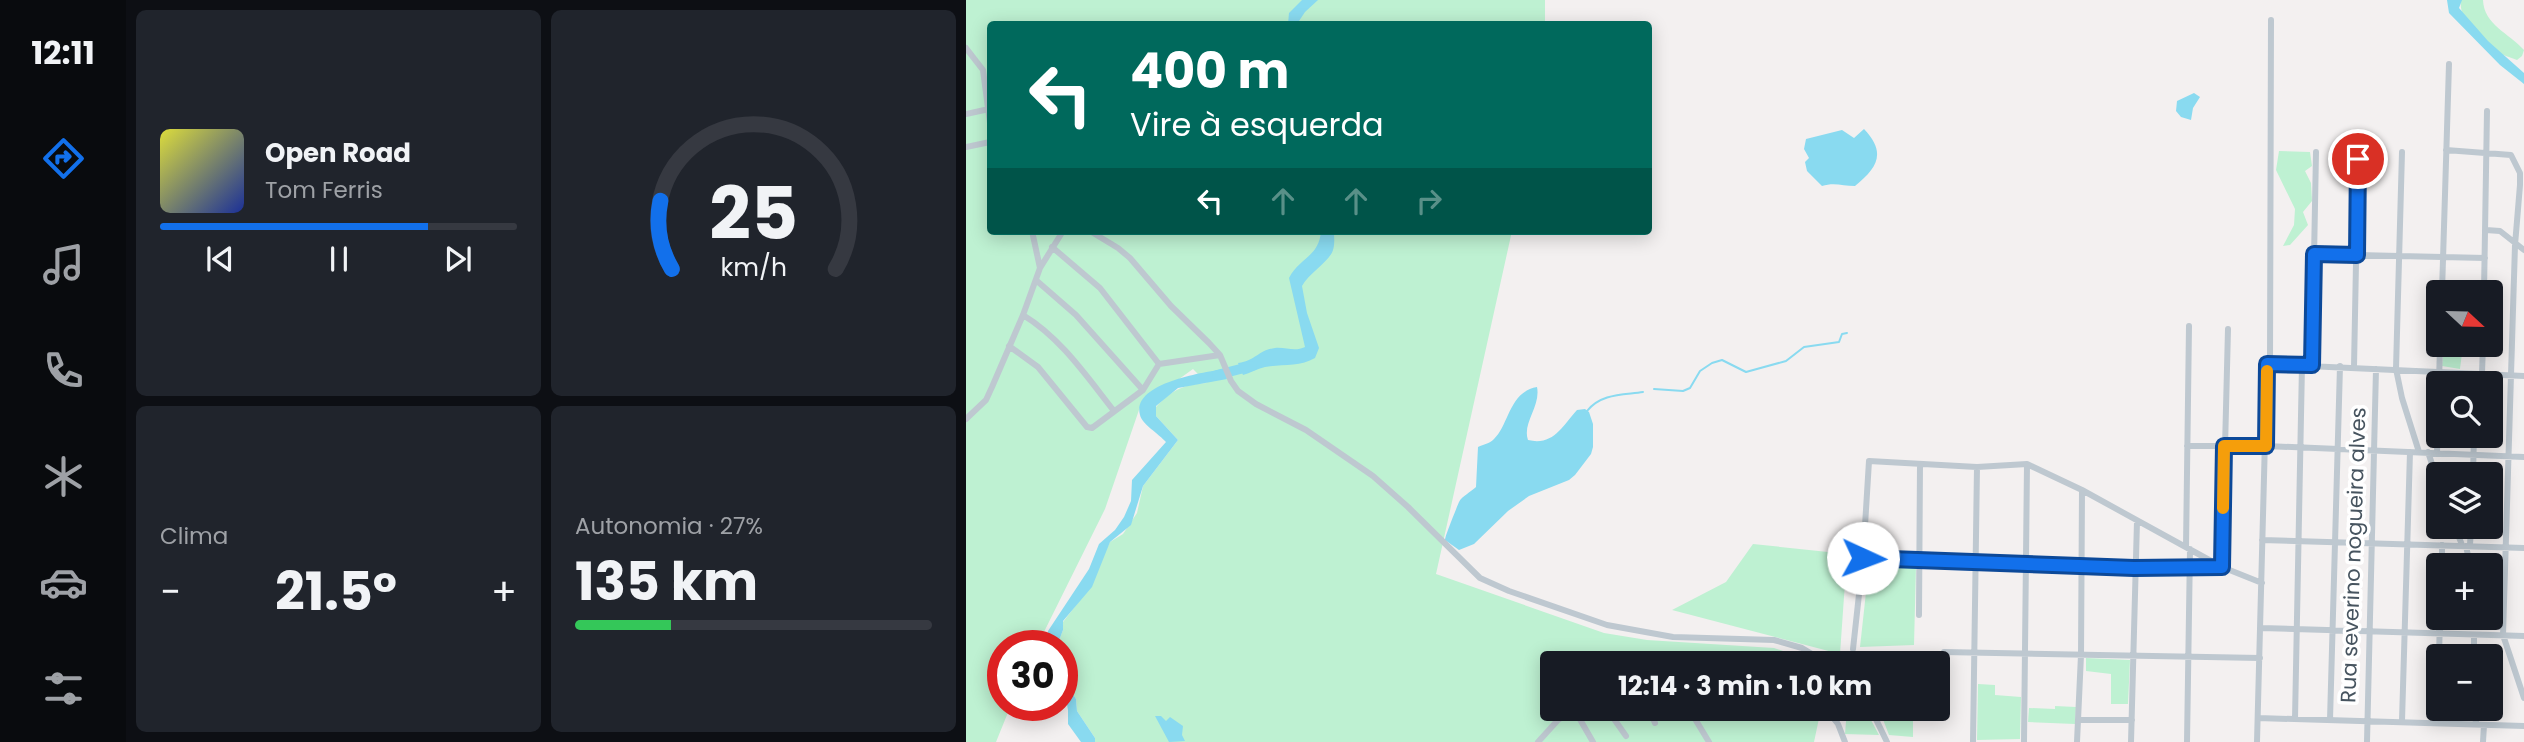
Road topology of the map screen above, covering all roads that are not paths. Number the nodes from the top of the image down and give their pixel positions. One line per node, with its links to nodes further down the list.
1 (2271, 20): 38 (street)
2 (966, 48): 4 (street)
3 (2449, 64): 10 (street)
4 (987, 93)
5 (987, 109): 7 (street)
6 (2487, 111): 13 (street)
7 (966, 114)
8 (987, 143): 9 (street)
9 (966, 147)
10 (2446, 150): 13 (street); 25 (street)
11 (2316, 152): 22 (street)
12 (2402, 152): 24 (street)
13 (2488, 152): 15 (street); 19 (street)
14 (2358, 159): 23 (street)
15 (2486, 230): 19 (street); 26 (street)
16 (1033, 235): 27 (street)
17 (1060, 235): 20 (street)
18 (1097, 235): 35 (street)
19 (2515, 245): 21 (street); 47 (street)
20 (1052, 247): 27 (street); 37 (street)
21 (2524, 250)
22 (2314, 254): 23 (street); 40 (street)
23 (2357, 255): 24 (street); 42 (street)
24 (2398, 256): 25 (street); 44 (street)
25 (2444, 257): 26 (street); 28 (street)
26 (2485, 258): 29 (street)
27 (1040, 268): 30 (street)
28 (2443, 280)
29 (2484, 280)
30 (1037, 281): 31 (street); 49 (street)
31 (1023, 315): 34 (street); 50 (street)
32 (2189, 326): 52 (street)
33 (2228, 329): 53 (street)
34 (1010, 346): 50 (street); 51 (street)
35 (1220, 355): 37 (street); 111 (street)
36 (2440, 357): 45 (street)
37 (1159, 364): 49 (street)
38 (2269, 364): 39 (street); 54 (street)
39 (2302, 365): 40 (street); 55 (street)
40 (2312, 365): 41 (street)
41 (2340, 366): 42 (street); 58 (street)
42 (2354, 367): 43 (street)
43 (2376, 369): 44 (street); 59 (street, Rua severino nogueira alves)
44 (2396, 369): 45 (street); 61 (street)
45 (2439, 371)
46 (2503, 374): 47 (street)
47 (2513, 375): 48 (street); 65 (street)
48 (2524, 376)
49 (1143, 390): 50 (street)
50 (1114, 411)
51 (966, 419)
52 (2186, 446): 53 (street); 84 (street)
53 (2224, 446): 54 (street); 93 (street)
54 (2266, 446): 55 (street); 76 (street)
55 (2300, 448): 58 (street); 77 (street)
56 (2437, 448): 63 (street)
57 (2474, 448): 64 (street)
58 (2338, 449): 59 (street); 78 (street)
59 (2374, 452): 60 (street); 79 (street, Rua severino nogueira alves)
60 (2410, 452): 61 (street); 80 (street)
61 (2419, 452): 62 (street)
62 (2428, 452): 63 (street); 67 (street)
63 (2437, 453): 64 (street)
64 (2474, 454): 65 (street); 68 (street)
65 (2508, 457): 66 (street); 83 (street)
66 (2524, 457)
67 (2431, 462)
68 (2474, 462)
69 (1920, 464): 71 (street); 88 (street); 89 (street)
70 (2027, 464): 71 (street); 72 (street); 91 (street)
71 (1977, 467): 90 (street)
72 (2082, 490): 73 (street); 92 (street)
73 (2137, 521): 84 (street); 94 (street)
74 (2462, 539): 82 (street)
75 (2468, 539): 82 (street)
76 (2262, 540): 77 (street); 96 (street)
77 (2301, 540): 78 (street); 99 (street)
78 (2334, 541): 79 (street); 101 (street)
79 (2371, 542): 80 (street); 102 (street, Rua severino nogueira alves)
80 (2406, 544): 81 (street); 104 (street)
81 (2442, 545): 82 (street); 86 (street)
82 (2466, 545): 83 (street); 87 (street)
83 (2505, 547): 85 (street); 103 (street)
84 (2188, 548): 93 (street); 95 (street)
85 (2524, 548)
86 (2442, 553)
87 (2468, 553)
88 (1863, 558): 89 (street); 110 (street)
89 (1920, 561): 90 (street); 97 (street)
90 (1977, 562): 91 (street); 113 (street)
91 (2028, 564): 92 (street); 114 (street)
92 (2081, 566): 94 (street); 115 (street)
93 (2222, 567): 95 (street); 96 (street)
94 (2134, 568): 95 (street); 116 (street)
95 (2190, 568): 117 (street)
96 (2262, 583): 98 (street)
97 (1919, 615)
98 (2261, 628): 99 (street); 118 (street)
99 (2295, 629): 101 (street); 121 (street)
100 (2440, 630): 105 (street)
101 (2333, 631): 102 (street); 124 (street)
102 (2369, 632): 104 (street); 125 (street, Rua severino nogueira alves)
103 (2503, 632): 106 (street); 107 (street); 119 (street)
104 (2405, 634): 105 (street); 132 (street)
105 (2440, 634): 106 (street); 108 (street)
106 (2474, 635): 109 (street)
107 (2524, 636)
108 (2440, 644)
109 (2474, 644)
110 (1853, 649)
111 (1807, 651)
112 (1950, 652): 113 (street)
113 (1974, 653): 114 (street); 144 (street)
114 (2026, 653): 115 (street); 145 (street)
115 (2081, 655): 116 (street); 122 (street)
116 (2133, 656): 117 (street); 123 (street)
117 (2189, 657): 118 (street); 148 (street)
118 (2260, 658): 120 (street)
119 (2524, 698)
120 (2258, 718): 121 (street); 149 (street)
121 (2295, 719): 124 (street)
122 (2078, 720): 123 (street); 146 (street)
123 (2132, 720): 147 (street)
124 (2330, 720): 125 (street)
125 (2366, 720): 132 (street); 150 (street, Rua severino nogueira alves)
126 (1557, 721): 139 (street)
127 (1581, 721): 140 (street)
128 (1615, 721): 138 (street)
129 (1696, 721): 141 (street)
130 (1836, 721): 142 (street)
131 (1877, 721): 143 (street)
132 (2402, 721): 134 (street)
133 (2476, 721): 135 (street)
134 (2437, 723): 135 (street)
135 (2476, 724): 136 (street)
136 (2484, 725): 137 (street); 151 (street)
137 (2524, 726)
138 (1626, 736)
139 (1538, 742)
140 (1592, 742)
141 (1709, 742)
142 (1846, 742)
143 (1887, 742)
144 (1973, 742)
145 (2024, 742)
146 (2077, 742)
147 (2131, 742)
148 (2187, 742)
149 (2257, 742)
150 (2367, 742)
151 (2483, 742)

